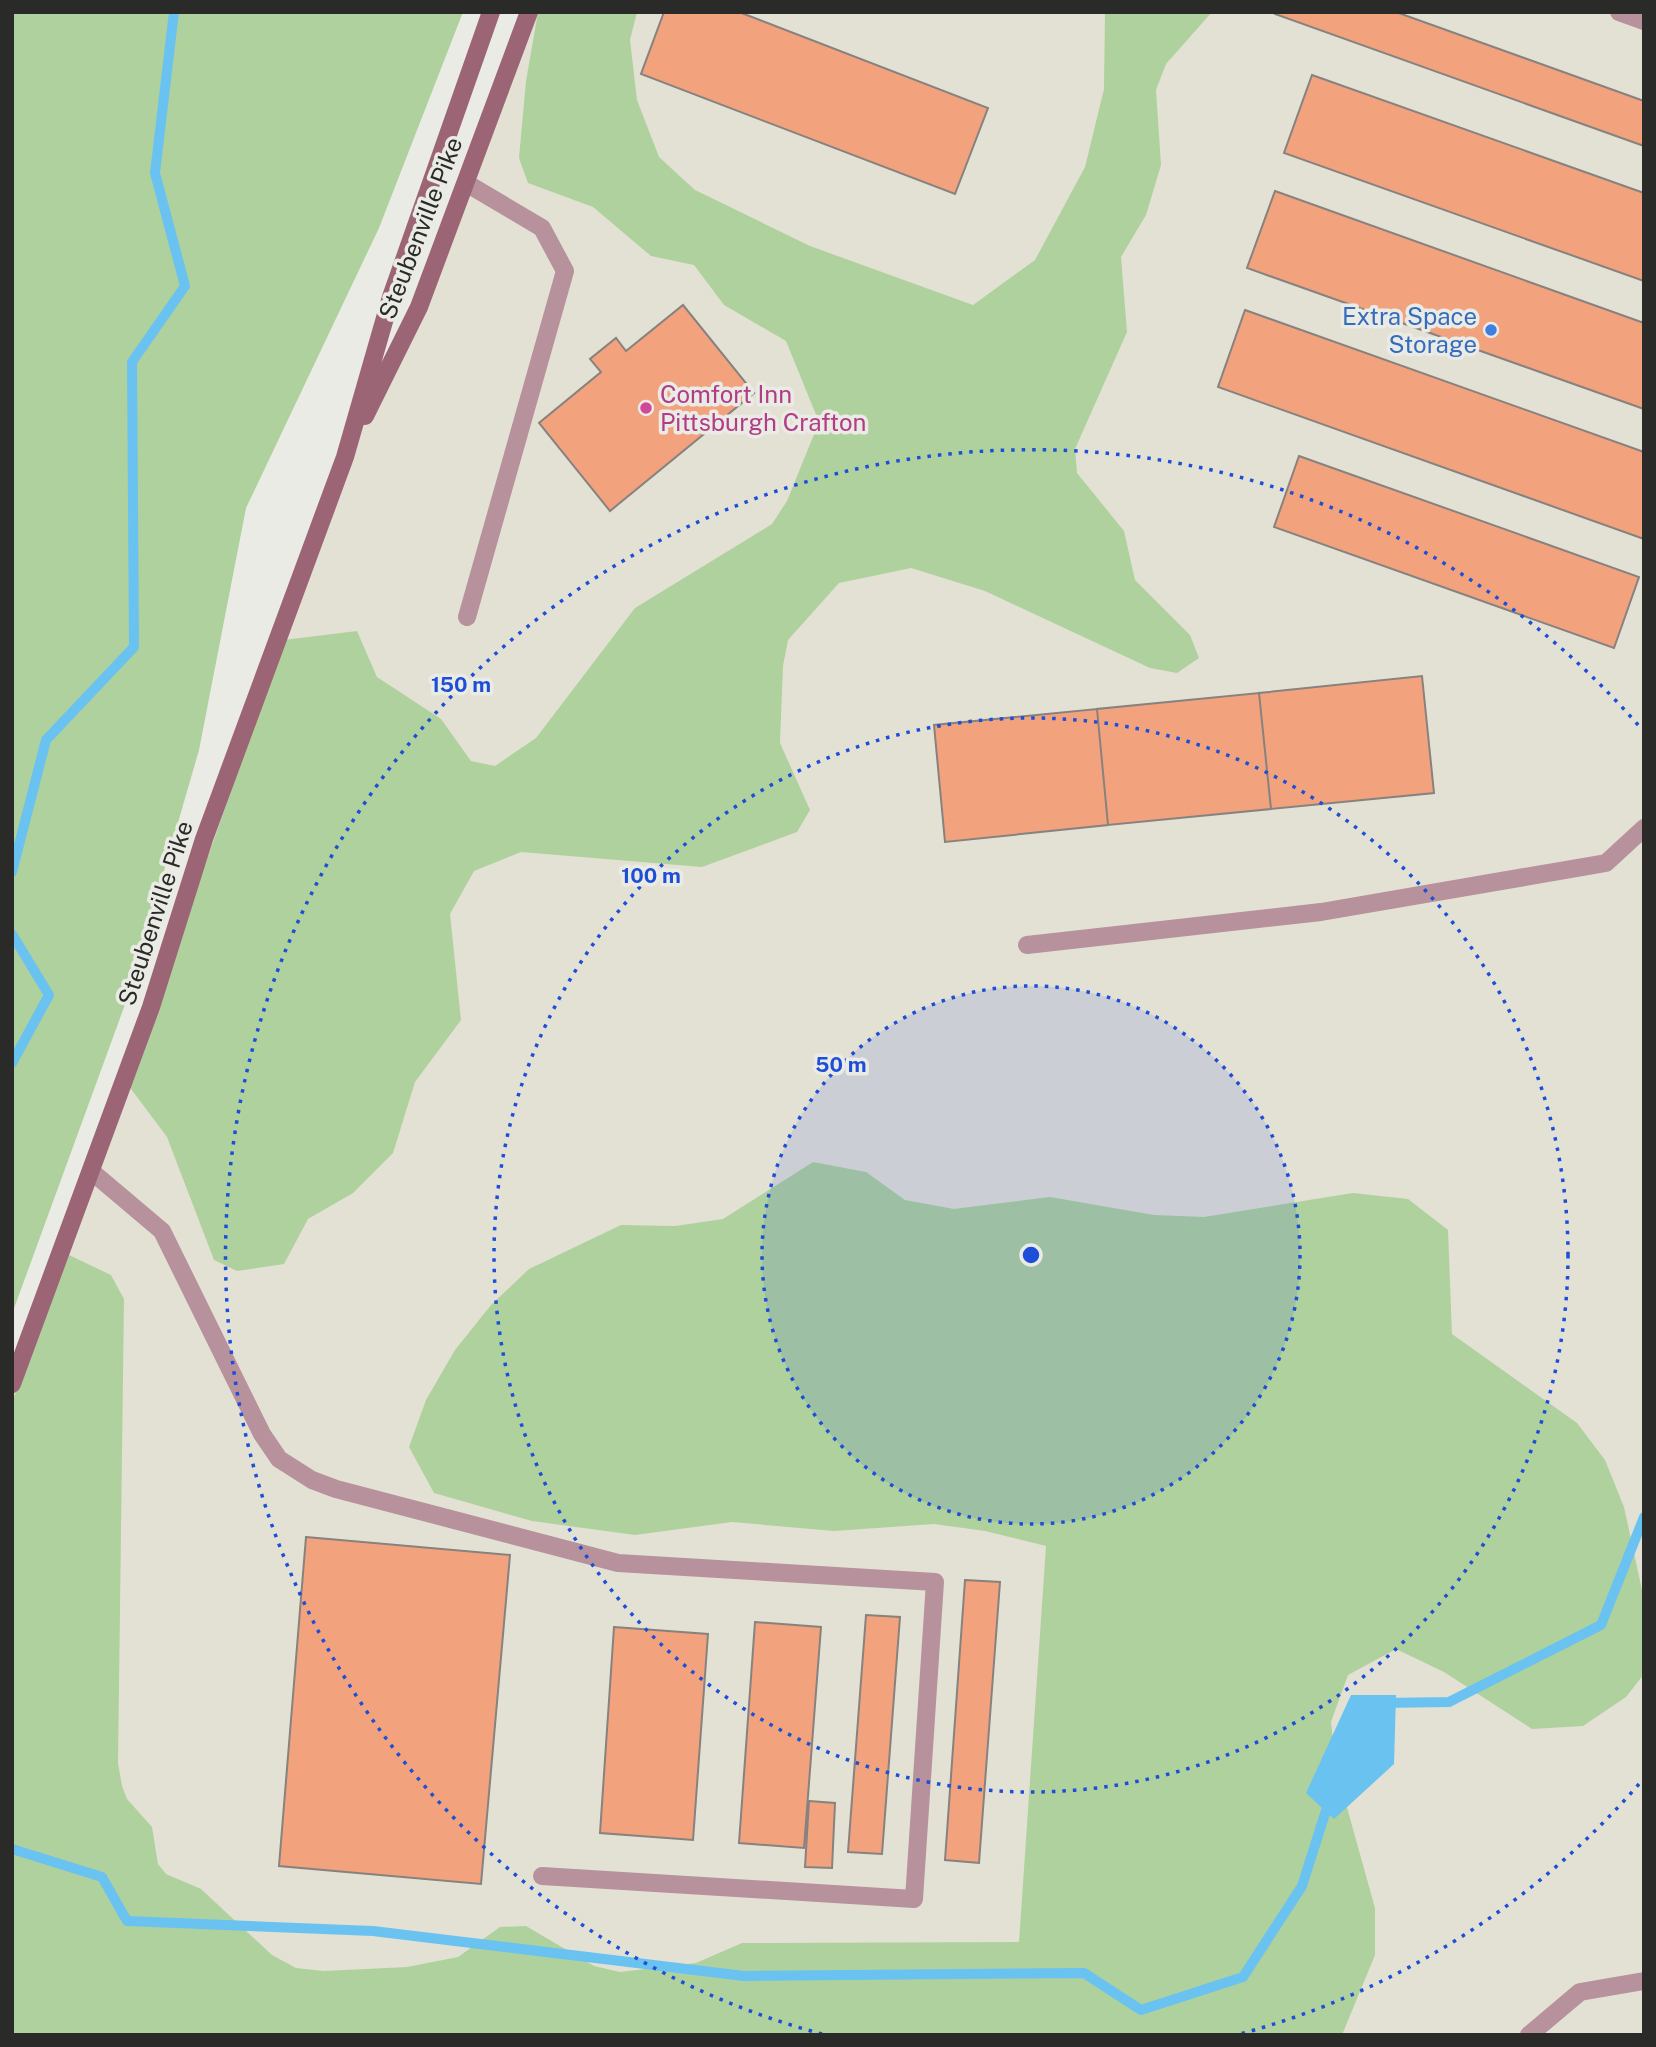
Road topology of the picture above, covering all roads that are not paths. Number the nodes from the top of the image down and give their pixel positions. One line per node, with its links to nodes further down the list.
1 (491, 12): 6 (main road, Steubenville Pike)
2 (529, 12): 5 (main road, Steubenville Pike)
3 (1619, 12): 4 (lane)
4 (1644, 21)
5 (466, 183): 6 (main road, Steubenville Pike); 7 (lane)
6 (345, 457): 10 (main road, Steubenville Pike)
7 (467, 617)
8 (1644, 828): 9 (lane)
9 (1027, 945)
10 (91, 1171): 11 (main road, Steubenville Pike); 12 (lane)
11 (12, 1384)
12 (542, 1876)
13 (1644, 1980): 14 (lane)
14 (1529, 2035)

